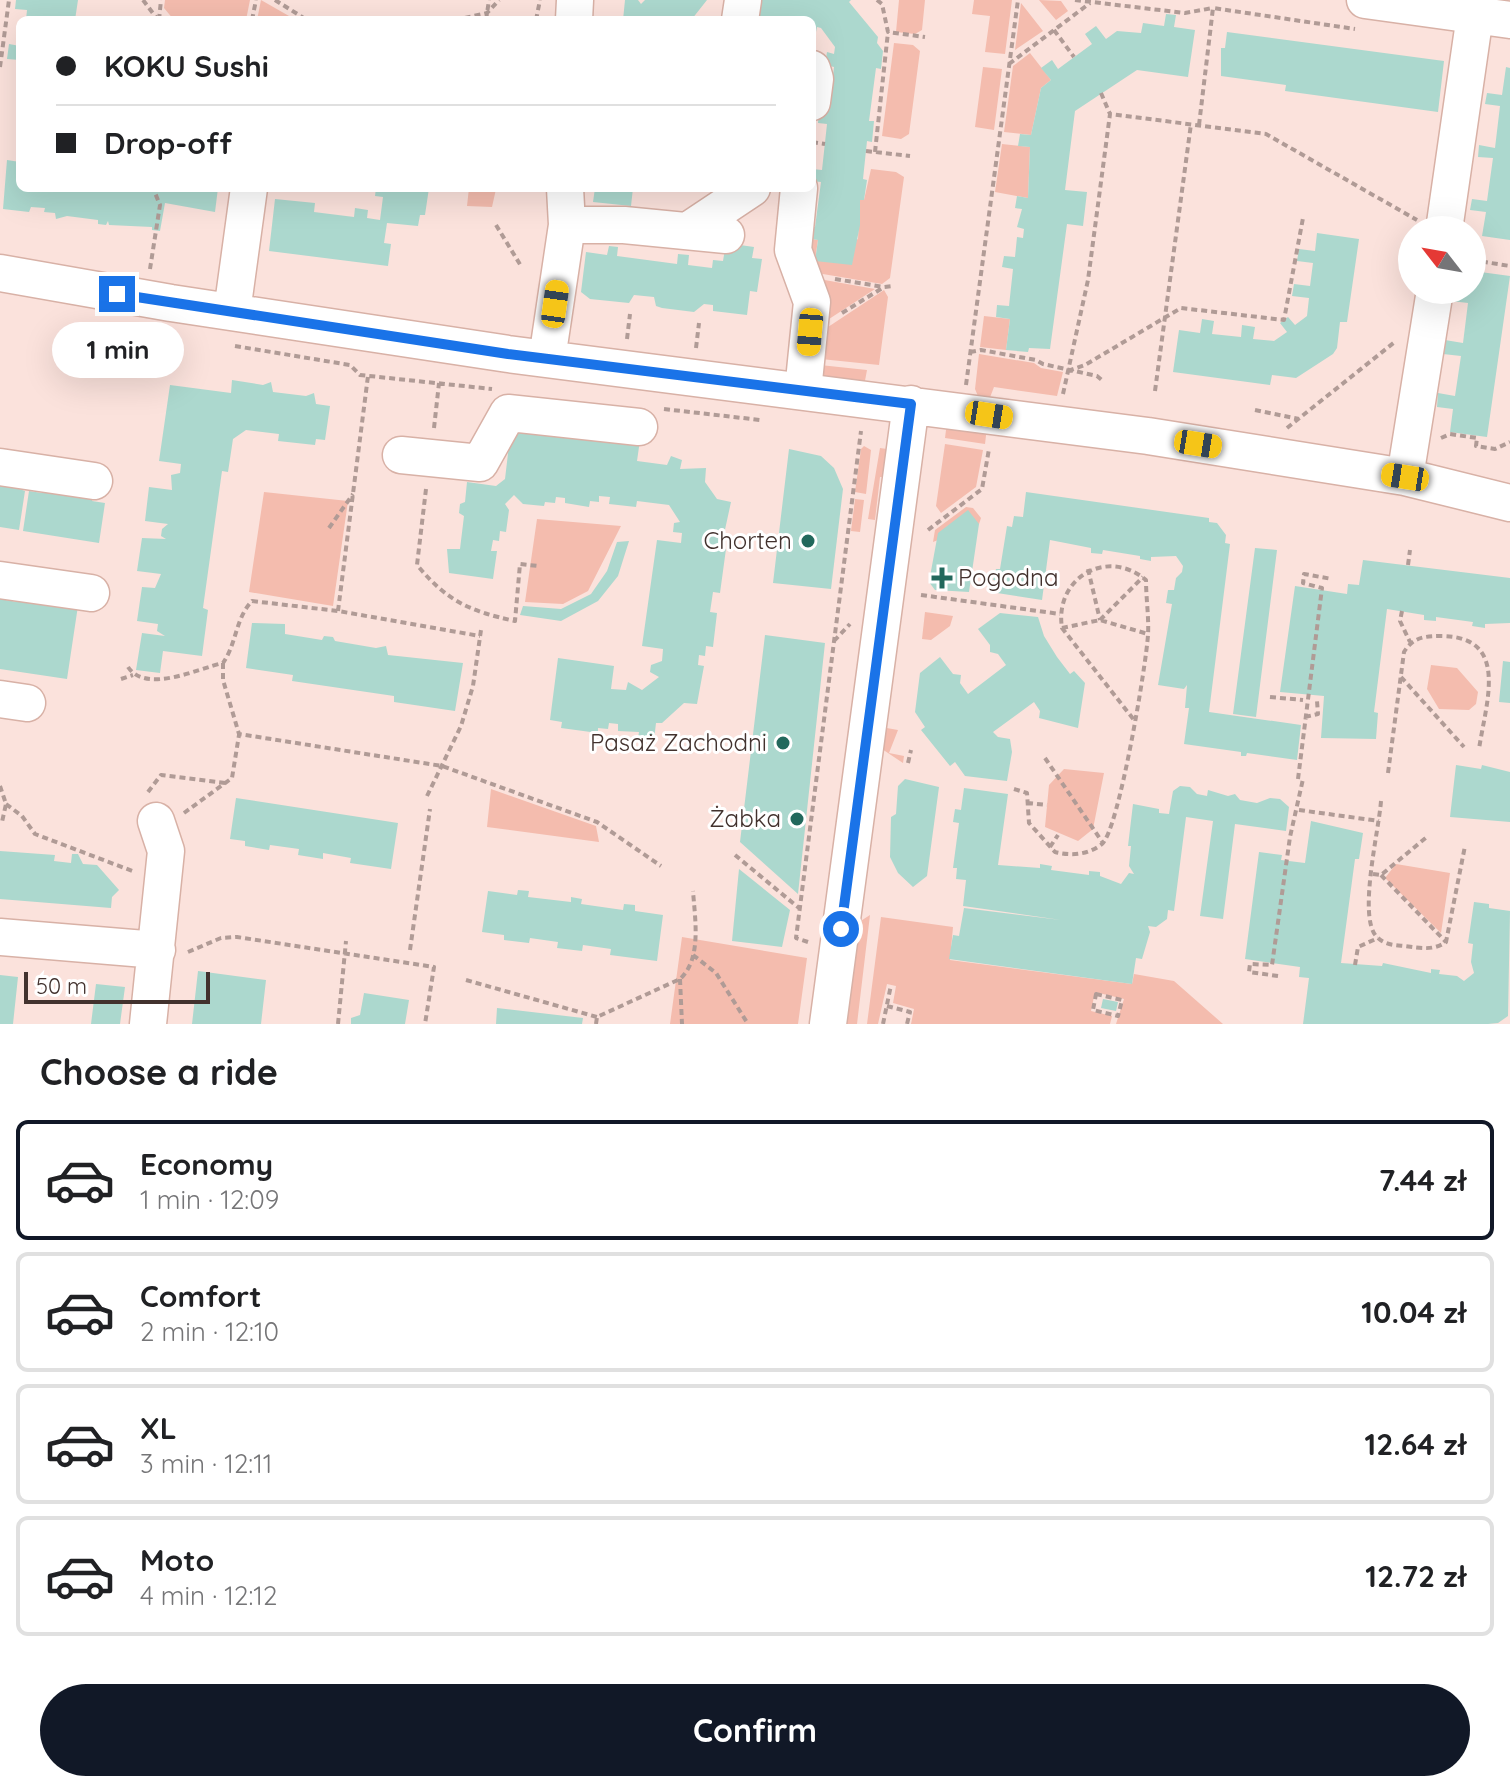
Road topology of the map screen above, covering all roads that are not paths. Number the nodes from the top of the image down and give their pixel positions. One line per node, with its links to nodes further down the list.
1 (1475, 15): 2 (street); 3 (street); 8 (street)
2 (1367, 16)
3 (1510, 20)
4 (248, 192): 14 (street)
5 (565, 192): 9 (street)
6 (746, 192): 10 (street)
7 (799, 192): 16 (street)
8 (1435, 216)
9 (567, 225): 10 (street); 15 (street)
10 (689, 230): 11 (street)
11 (726, 235)
12 (0, 273): 14 (street)
13 (1433, 304): 21 (street)
14 (230, 328): 15 (street)
15 (547, 359): 16 (street)
16 (803, 391): 17 (street)
17 (911, 404): 21 (street); 30 (street)
18 (639, 427): 19 (street)
19 (415, 465)
20 (0, 467): 22 (street)
21 (1405, 477): 23 (street)
22 (94, 481)
23 (1510, 503)
24 (0, 580): 25 (street)
25 (91, 593)
26 (161, 810): 28 (street)
27 (0, 937): 28 (street)
28 (172, 951): 29 (street)
29 (148, 1024)
30 (828, 1024)

